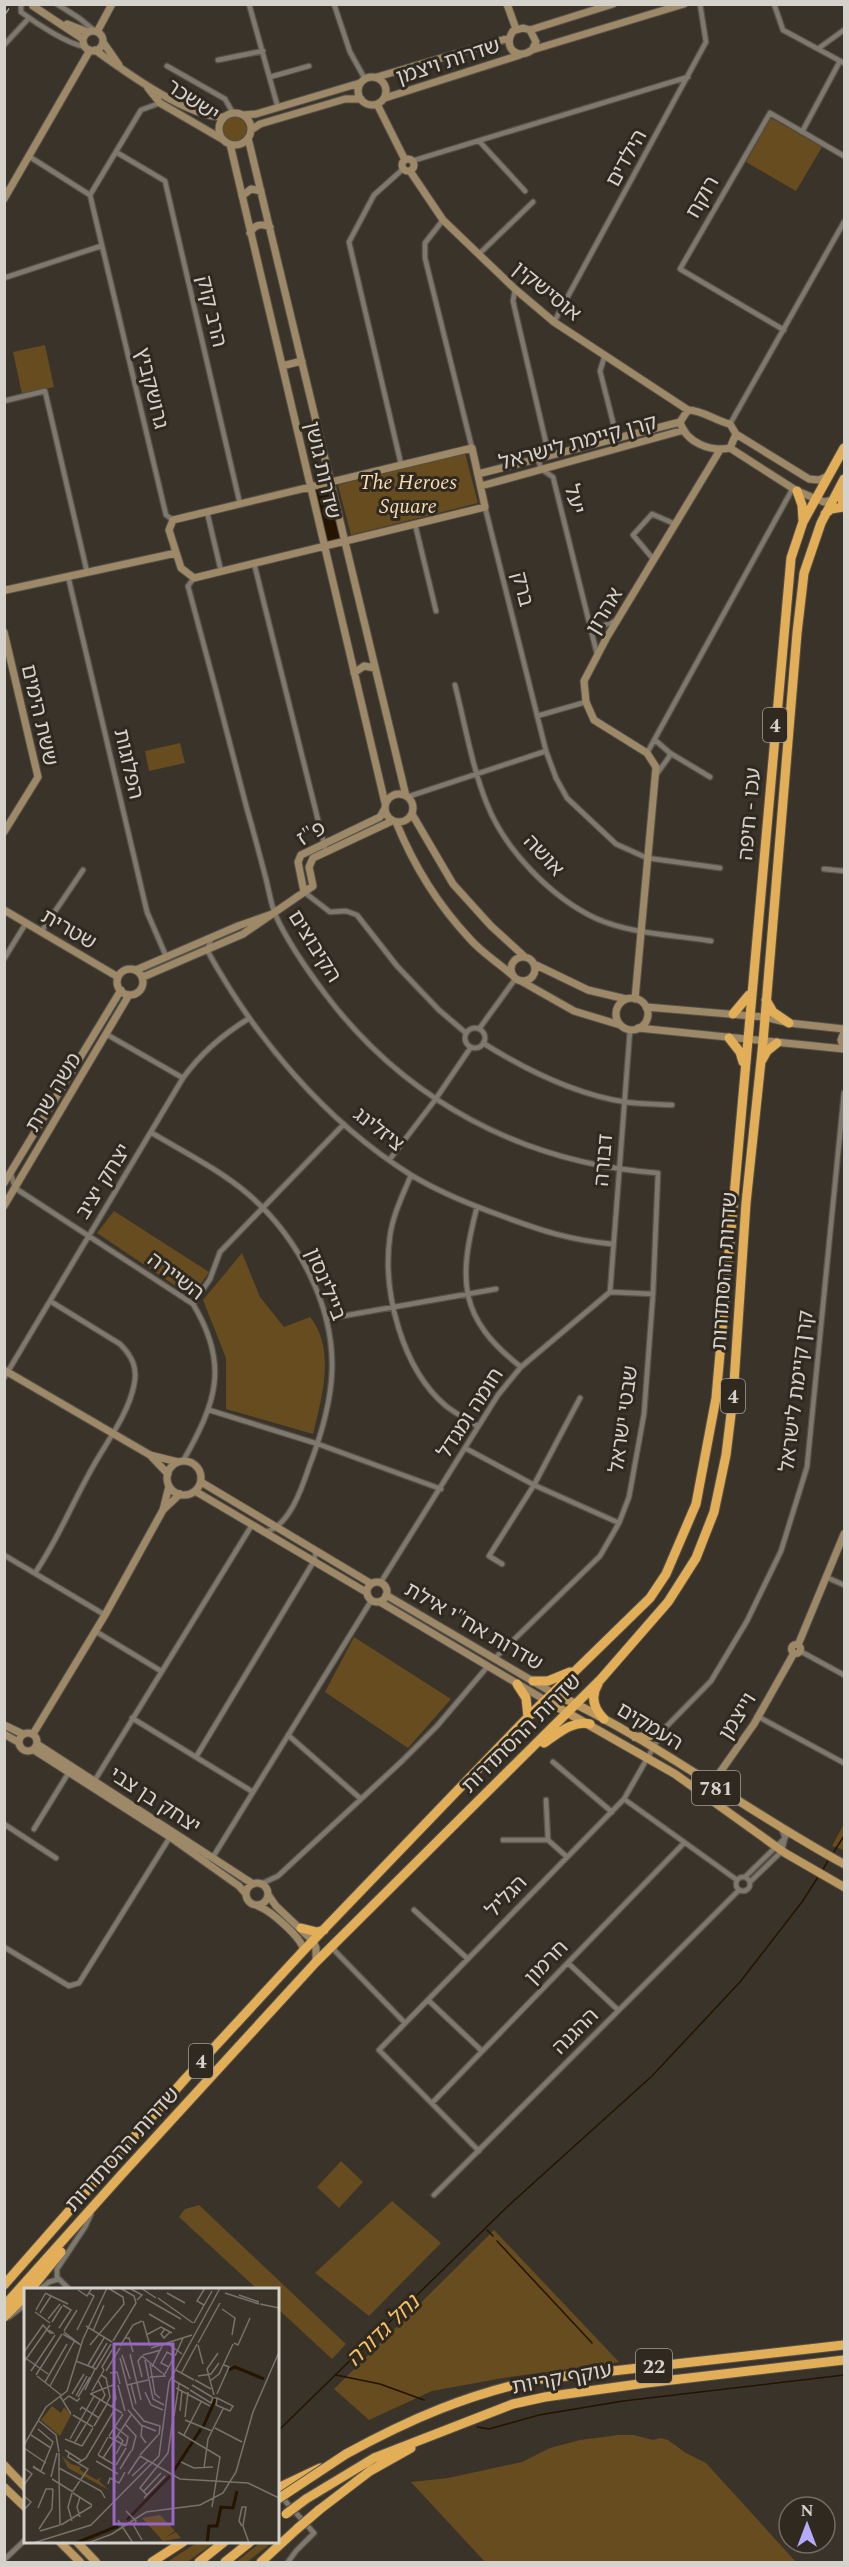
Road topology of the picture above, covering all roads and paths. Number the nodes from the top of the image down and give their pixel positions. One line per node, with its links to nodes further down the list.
1 (21, 4): 12 (street)
2 (57, 4): 17 (street)
3 (112, 4): 17 (street)
4 (249, 4): 25 (street)
5 (334, 4): 35 (street)
6 (507, 4): 14 (street)
7 (614, 4): 15 (street)
8 (684, 4): 24 (street, שדרות ויצמן)
9 (700, 4): 34 (street, הילדים)
10 (774, 4): 22 (street)
11 (33, 6): 13 (street)
12 (29, 18): 21 (street); 23 (street)
13 (59, 22): 17 (street); 19 (street)
14 (516, 29): 15 (street); 18 (street)
15 (530, 30): 24 (street)
16 (844, 30): 22 (street)
17 (93, 31): 19 (street); 20 (street, יששכר)
18 (509, 38): 26 (street); 33 (street, שדרות ויצמן)
19 (83, 39): 23 (street)
20 (103, 42): 23 (street); 31 (street, יששכר)
21 (4, 45)
22 (819, 48): 28 (street)
23 (90, 49): 31 (street, יששכר); 53 (street)
24 (532, 50): 26 (street)
25 (262, 51): 27 (street); 32 (street)
26 (520, 55): 37 (street, שדרות ויצמן)
27 (218, 60)
28 (842, 62): 46 (street)
29 (167, 66): 42 (street)
30 (309, 66): 32 (street)
31 (123, 70): 36 (street, יששכר)
32 (270, 77): 41 (street)
33 (377, 77): 35 (street); 37 (street)
34 (689, 77): 49 (street); 70 (street, הילדים)
35 (362, 81): 38 (street); 41 (street)
36 (146, 86): 39 (street, יששכר); 44 (street, יששכר)
37 (385, 98): 40 (street)
38 (361, 99): 40 (street); 45 (street)
39 (160, 103): 48 (street, יששכר); 51 (street)
40 (378, 104): 54 (street)
41 (278, 108): 43 (street)
42 (233, 112): 43 (street); 44 (street)
43 (243, 115): 45 (street)
44 (223, 117): 48 (street)
45 (251, 130): 47 (street)
46 (802, 132): 52 (street, רוקח); 71 (street, רוקח)
47 (248, 138): 50 (street); 56 (street, שדרות גושן)
48 (222, 139): 50 (street)
49 (479, 141): 54 (street); 57 (street)
50 (230, 144): 59 (street, שדרות גושן)
51 (116, 152): 58 (street); 98 (street, הרב קוק)
52 (844, 156)
53 (30, 157): 58 (street); 60 (street)
54 (409, 160): 55 (street); 55 (street)
55 (407, 170): 62 (street, אוסישקין); 87 (street)
56 (261, 191): 59 (street); 64 (street, שדרות גושן)
57 (525, 191)
58 (90, 195): 66 (street, גרושקביץ)
59 (242, 196): 65 (street, שדרות גושן)
60 (4, 200)
61 (533, 202): 67 (street)
62 (443, 220): 67 (street, אוסישקין); 82 (street, ברק)
63 (844, 222): 71 (street)
64 (270, 227): 65 (street); 73 (street, שדרות גושן)
65 (250, 233): 74 (street, שדרות גושן)
66 (101, 246): 68 (street); 103 (street, גרושקביץ)
67 (478, 254): 69 (street, אוסישקין)
68 (4, 278)
69 (515, 289): 70 (street, אוסישקין); 86 (street, יעל)
70 (554, 322): 72 (street, אוסישקין)
71 (784, 330): 78 (street)
72 (606, 355): 76 (street, אוסישקין); 81 (street)
73 (302, 361): 74 (street); 91 (street, שדרות גושן)
74 (282, 366): 94 (street, שדרות גושן)
75 (4, 401): 113 (street)
76 (688, 410): 77 (street); 78 (street, אוסישקין)
77 (680, 422): 79 (street); 81 (street, קרן קיימת לישראל)
78 (730, 424): 80 (street)
79 (684, 430): 85 (street); 88 (street, קרן קיימת לישראל)
80 (736, 434): 83 (street); 90 (street)
81 (617, 438): 86 (street, קרן קיימת לישראל)
82 (471, 448): 87 (street, קרן קיימת לישראל); 89 (street, ברק)
83 (730, 448): 85 (street); 95 (street)
84 (844, 448): 90 (highway, עכו - חיפה / 4)
85 (720, 450): 106 (street, אהרון)
86 (538, 458): 88 (street, יעל); 89 (street, קרן קיימת לישראל)
87 (401, 464): 91 (street, קרן קיימת לישראל)
88 (541, 469): 93 (street, קרן קיימת לישראל); 119 (street, יעל)
89 (478, 474): 93 (street, ברק)
90 (828, 476): 96 (highway, עכו - חיפה / 4)
91 (332, 482): 94 (street, קרן קיימת לישראל); 107 (street, שדרות גושן)
92 (843, 482): 97 (highway, עכו - חיפה / 4); 100 (highway)
93 (481, 486): 99 (street, ברק)
94 (310, 487): 98 (street, קרן קיימת לישראל); 108 (street, שדרות גושן)
95 (795, 489): 96 (street); 104 (highway); 129 (street)
96 (815, 499): 97 (street); 104 (highway, עכו - חיפה / 4)
97 (833, 500): 102 (highway, עכו - חיפה / 4)
98 (240, 504): 101 (street, קרן קיימת לישראל)
99 (485, 507): 105 (street); 128 (street, ברק)
100 (844, 507): 102 (highway)
101 (207, 512): 103 (street, קרן קיימת לישראל); 112 (street)
102 (825, 514): 170 (highway, עכו - חיפה / 4)
103 (173, 520): 109 (street, גרושקביץ)
104 (803, 522): 166 (highway, עכו - חיפה / 4)
105 (416, 524): 107 (street); 117 (street)
106 (675, 524): 110 (street, אהרון); 110 (street)
107 (345, 541): 108 (street); 124 (street, שדרות גושן)
108 (324, 546): 111 (street); 125 (street, שדרות גושן)
109 (176, 553): 113 (street); 115 (street, גרושקביץ)
110 (654, 560): 118 (street, אהרון)
111 (254, 563): 112 (street); 141 (street)
112 (220, 571): 115 (street)
113 (87, 572): 114 (street)
114 (68, 576): 116 (street); 157 (street, הפלוגות)
115 (194, 578): 150 (street, הקיבוצים)
116 (5, 592)
117 (436, 611)
118 (617, 620): 119 (street); 122 (street, אהרון)
119 (590, 624): 121 (street, יעל)
120 (4, 632): 140 (street, ששת הימים)
121 (593, 636): 122 (street); 123 (street, יעל)
122 (607, 637): 123 (street, אהרון)
123 (597, 654): 127 (street, אהרון)
124 (375, 668): 125 (street); 136 (street, שדרות גושן)
125 (354, 672): 137 (street, שדרות גושן)
126 (455, 685): 133 (street, אושה)
127 (586, 702): 128 (street); 131 (street)
128 (537, 716): 130 (street, ברק)
129 (655, 740): 131 (street); 132 (street)
130 (546, 751): 133 (street); 143 (street, ברק)
131 (647, 753): 134 (street)
132 (670, 753): 134 (street); 135 (street)
133 (478, 775): 136 (street); 152 (street, אושה)
134 (656, 775): 143 (street)
135 (710, 777)
136 (406, 796): 137 (street); 138 (street)
137 (385, 807): 139 (street); 141 (street, פ"ז)
138 (412, 814): 139 (street); 158 (street)
139 (394, 822): 142 (street, פ"ז); 164 (street)
140 (4, 832)
141 (323, 843): 142 (street); 148 (street, פ"ז)
142 (326, 852): 148 (street, פ"ז)
143 (647, 858): 144 (street, ברק); 152 (street)
144 (720, 868)
145 (824, 869): 147 (street)
146 (83, 870): 153 (street)
147 (844, 871)
148 (304, 892): 150 (street); 181 (street)
149 (4, 910): 151 (street, שטרית)
150 (275, 914): 154 (street); 156 (street); 194 (street, הקיבוצים)
151 (26, 923): 153 (street, שטרית); 159 (street)
152 (641, 931): 155 (street, אושה); 169 (street)
153 (41, 932): 162 (street, שטרית)
154 (212, 937): 156 (street); 157 (street)
155 (711, 941)
156 (207, 950): 163 (street); 175 (street, ציזלינג)
157 (166, 956): 161 (street)
158 (525, 957): 160 (street); 164 (street)
159 (4, 959)
160 (534, 964): 164 (street); 168 (street)
161 (136, 970): 162 (street); 163 (street)
162 (118, 977): 165 (street)
163 (143, 977): 167 (street)
164 (516, 978): 177 (street); 178 (street)
165 (121, 990): 167 (street); 201 (street, משה שרת)
166 (751, 990): 172 (highway); 173 (highway, עכו - חיפה / 4)
167 (129, 995): 182 (street, משה שרת)
168 (626, 999): 169 (street); 177 (street)
169 (635, 999): 171 (street)
170 (766, 999): 174 (highway, עכו - חיפה / 4); 176 (highway)
171 (646, 1007): 172 (street); 179 (street)
172 (733, 1014): 173 (street)
173 (749, 1016): 174 (street); 184 (highway, 4)
174 (765, 1017): 176 (street); 185 (highway, 4)
175 (248, 1019): 192 (street, יצחק יציב); 197 (street, ציזלינג)
176 (789, 1023): 180 (street)
177 (620, 1025): 179 (street)
178 (479, 1029): 181 (street); 186 (street)
179 (634, 1029): 183 (street); 195 (street, דבורה)
180 (844, 1030): 189 (street)
181 (466, 1033): 188 (street)
182 (106, 1034): 192 (street); 204 (street, משה שרת)
183 (729, 1038): 184 (street); 191 (highway)
184 (747, 1040): 185 (street); 191 (highway, שדרות ההסתדרות / 4)
185 (763, 1042): 187 (street); 190 (highway, שדרות ההסתדרות / 4)
186 (483, 1043): 188 (street); 195 (street)
187 (777, 1043): 189 (street); 190 (highway)
188 (471, 1047): 194 (street)
189 (844, 1049)
190 (760, 1065): 262 (highway, שדרות ההסתדרות / 4)
191 (745, 1066): 259 (highway, שדרות ההסתדרות / 4)
192 (183, 1078): 198 (street, יצחק יציב)
193 (844, 1093): 275 (street, קרן קיימת לישראל)
194 (435, 1100): 199 (street); 200 (street, הקיבוצים)
195 (624, 1102): 196 (street); 200 (street, דבורה)
196 (672, 1105)
197 (344, 1124): 199 (street, ציזלינג); 206 (street)
198 (152, 1132): 206 (street, ביילינסון); 208 (street, יצחק יציב)
199 (390, 1160): 202 (street, ציזלינג)
200 (618, 1170): 209 (street, דבורה); 213 (street, שבטי ישראל)
201 (12, 1171): 203 (street, משה שרת); 204 (street)
202 (411, 1175): 207 (street, ציזלינג); 216 (street)
203 (4, 1183)
204 (15, 1188): 205 (street, משה שרת); 208 (street, השיירה)
205 (4, 1206)
206 (263, 1207): 215 (street); 217 (street, ביילינסון)
207 (477, 1207): 209 (street, ציזלינג); 212 (street)
208 (89, 1236): 214 (street, יצחק יציב); 215 (street, השיירה)
209 (612, 1244): 211 (street, דבורה)
210 (496, 1289): 212 (street)
211 (610, 1292): 213 (street); 218 (street, חומה ומגדל)
212 (466, 1294): 216 (street); 218 (street)
213 (653, 1294): 236 (street, שבטי ישראל)
214 (50, 1301): 219 (street, יצחק יציב); 223 (street)
215 (193, 1304): 221 (street, השיירה)
216 (394, 1307): 217 (street); 222 (street)
217 (326, 1319): 224 (street, ביילינסון)
218 (521, 1367): 222 (street, חומה ומגדל)
219 (6, 1373): 223 (street)
220 (580, 1398): 230 (street)
221 (209, 1410): 224 (street); 227 (street, השיירה)
222 (477, 1426): 225 (street, חומה ומגדל)
223 (111, 1434): 226 (street); 245 (street)
224 (318, 1444): 232 (street); 238 (street, ביילינסון)
225 (465, 1448): 230 (street); 232 (street, חומה ומגדל)
226 (150, 1455): 227 (street); 228 (street)
227 (180, 1462): 228 (street); 229 (street)
228 (168, 1474): 231 (street)
229 (201, 1482): 233 (street); 238 (street)
230 (534, 1485): 236 (street); 244 (street)
231 (169, 1486): 234 (street); 235 (street)
232 (441, 1489): 247 (street, חומה ומגדל)
233 (195, 1491): 234 (street); 237 (street)
234 (180, 1494): 235 (street)
235 (163, 1510): 254 (street)
236 (619, 1523): 257 (street, שבטי ישראל)
237 (252, 1525): 239 (street); 260 (street)
238 (278, 1528): 239 (street); 241 (street)
239 (265, 1532): 243 (street)
240 (844, 1534): 246 (street, וייצמן)
241 (316, 1551): 243 (street); 248 (street)
242 (4, 1555): 245 (street)
243 (314, 1561): 250 (street); 286 (street)
244 (502, 1564)
245 (35, 1574): 254 (street)
246 (826, 1577): 249 (street); 256 (street, וייצמן)
247 (381, 1582): 248 (street); 251 (street)
248 (370, 1583): 250 (street)
249 (844, 1585)
250 (366, 1592): 252 (street)
251 (386, 1595): 253 (street); 257 (street, שדרות אח"י אילת)
252 (371, 1601): 253 (street); 279 (street)
253 (380, 1602): 258 (street, שדרות אח"י אילת)
254 (105, 1615): 255 (street)
255 (95, 1631): 260 (street); 278 (street)
256 (797, 1649): 261 (street); 269 (street, וייצמן)
257 (495, 1658): 263 (street, שדרות אח"י אילת)
258 (488, 1666): 264 (street, שדרות אח"י אילת); 294 (street)
259 (579, 1667): 263 (highway); 265 (highway, שדרות ההסתדרות / 4)
260 (161, 1671): 270 (street)
261 (844, 1675)
262 (601, 1679): 267 (highway, שדרות ההסתדרות / 4); 272 (highway)
263 (533, 1681): 265 (street, שדרות אח"י אילת)
264 (517, 1684): 266 (street, שדרות אח"י אילת); 271 (highway)
265 (553, 1693): 266 (highway, שדרות ההסתדרות / 4); 267 (main road, שדרות אח"י אילת)
266 (545, 1700): 268 (main road, שדרות אח"י אילת); 271 (highway, שדרות ההסתדרות / 4)
267 (576, 1704): 268 (highway, שדרות ההסתדרות / 4); 272 (main road, העמקים / 781)
268 (568, 1712): 273 (main road, העמקים / 781); 284 (highway, שדרות ההסתדרות / 4)
269 (758, 1716): 288 (street); 291 (street, וייצמן)
270 (132, 1718): 286 (street); 290 (street)
271 (528, 1718): 324 (highway, שדרות ההסתדרות / 4)
272 (604, 1719): 280 (main road, העמקים / 781)
273 (590, 1724): 284 (highway); 285 (main road, העמקים / 781)
274 (4, 1725): 277 (street)
275 (664, 1729): 280 (main road); 283 (street, קרן קיימת לישראל)
276 (4, 1734): 281 (street)
277 (23, 1734): 278 (street); 281 (street)
278 (33, 1734): 282 (street)
279 (288, 1735): 292 (street); 294 (street)
280 (635, 1737): 283 (main road, העמקים / 781)
281 (18, 1742): 282 (street)
282 (35, 1747): 289 (street, יצחק בן צבי); 290 (street, יצחק בן צבי)
283 (651, 1747): 285 (street, קרן קיימת לישראל); 291 (main road, העמקים / 781)
284 (524, 1756): 326 (highway, שדרות ההסתדרות / 4)
285 (646, 1756): 293 (main road, העמקים / 781); 295 (street, הגליל)
286 (196, 1757): 292 (street)
287 (553, 1762): 297 (street)
288 (844, 1763)
289 (69, 1772): 300 (street); 301 (street, יצחק בן צבי)
290 (95, 1780): 301 (street, יצחק בן צבי)
291 (712, 1785): 293 (street, וייצמן); 299 (main road, העמקים / 781)
292 (253, 1792): 308 (street)
293 (704, 1795): 307 (main road, העמקים / 781)
294 (361, 1799): 316 (street)
295 (624, 1799): 297 (street, הגליל); 306 (street)
296 (546, 1800): 305 (street)
297 (612, 1812): 309 (street, הגליל)
298 (4, 1824): 310 (street)
299 (781, 1828): 302 (main road, העמקים / 781); 303 (street)
300 (34, 1829)
301 (169, 1833): 308 (street, יצחק בן צבי); 311 (street, יצחק בן צבי); 327 (street)
302 (796, 1837): 303 (street); 312 (main road, 781)
303 (785, 1838): 307 (street)
304 (503, 1840): 305 (street)
305 (548, 1840): 309 (street)
306 (684, 1843): 314 (street); 331 (street, חרמון)
307 (779, 1849): 313 (street); 315 (street); 317 (main road, 781)
308 (213, 1857): 311 (street); 316 (street, יצחק בן צבי)
309 (567, 1857): 329 (street, הגליל)
310 (56, 1858)
311 (200, 1858): 319 (street, יצחק בן צבי)
312 (844, 1864)
313 (745, 1877): 314 (street); 315 (street)
314 (737, 1880): 318 (street)
315 (750, 1882): 318 (street)
316 (257, 1884): 319 (street); 320 (street, יצחק בן צבי)
317 (843, 1886)
318 (739, 1890): 333 (street, ההגנה)
319 (246, 1894): 321 (street, יצחק בן צבי)
320 (269, 1896): 321 (street); 323 (street, יצחק בן צבי)
321 (258, 1906): 328 (street, יצחק בן צבי)
322 (414, 1910): 329 (street)
323 (301, 1928): 324 (highway); 325 (street, יצחק בן צבי)
324 (324, 1930): 325 (highway, שדרות ההסתדרות / 4)
325 (313, 1941): 328 (highway, שדרות ההסתדרות / 4); 330 (street)
326 (335, 1943): 330 (highway, שדרות ההסתדרות / 4); 334 (street)
327 (4, 1947)
328 (304, 1950): 341 (highway, שדרות ההסתדרות / 4)
329 (468, 1959): 332 (street, הגליל)
330 (316, 1962): 338 (highway, שדרות ההסתדרות / 4)
331 (568, 1963): 333 (street); 335 (street, חרמון)
332 (428, 2000): 334 (street, הגליל); 335 (street)
333 (618, 2010): 337 (street, ההגנה)
334 (405, 2023): 336 (street, הגליל)
335 (482, 2051): 336 (street, חרמון)
336 (432, 2103): 337 (street)
337 (479, 2151): 339 (street, ההגנה)
338 (123, 2173): 340 (highway); 350 (highway, שדרות ההסתדרות / 4)
339 (434, 2195)
340 (91, 2214): 343 (street); 345 (highway)
341 (59, 2222): 342 (highway); 344 (highway, שדרות ההסתדרות / 4)
342 (4, 2277)
343 (59, 2279): 346 (street); 347 (street)
344 (4, 2285)
345 (31, 2288)
346 (40, 2288)
347 (69, 2288)
348 (24, 2297): 351 (highway)
349 (24, 2305): 351 (street)
350 (4, 2306)
351 (4, 2318)
352 (844, 2345): 355 (highway, עוקף קריות / 22, bridge)
353 (844, 2360): 354 (highway, עוקף קריות / 22)
354 (488, 2412): 363 (highway, עוקף קריות / 22, bridge); 376 (highway, bridge)
355 (336, 2460): 359 (highway, bridge); 361 (highway, 22, bridge)
356 (4, 2466): 357 (main road)
357 (24, 2486)
358 (4, 2487): 362 (main road)
359 (279, 2488)
360 (279, 2494): 377 (street)
361 (279, 2498)
362 (24, 2506)
363 (282, 2516)
364 (24, 2541): 370 (street)
365 (62, 2543): 371 (main road)
366 (79, 2543): 372 (main road)
367 (180, 2543): 373 (highway)
368 (222, 2543): 374 (highway)
369 (248, 2543): 375 (highway)
370 (4, 2560)
371 (80, 2562)
372 (96, 2562)
373 (152, 2562)
374 (199, 2562)
375 (225, 2562)
376 (261, 2562)
377 (288, 2562)

